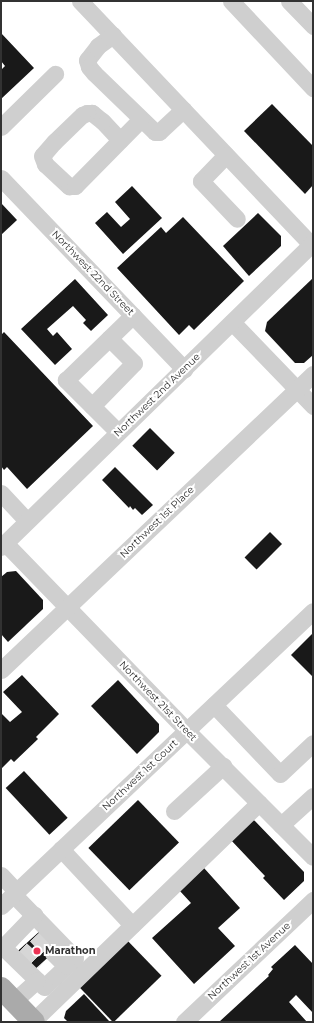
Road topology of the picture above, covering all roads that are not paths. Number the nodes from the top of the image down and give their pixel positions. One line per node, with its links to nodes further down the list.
1 (80, 1): 5 (street)
2 (231, 1): 7 (street)
3 (289, 1): 4 (street)
4 (313, 26)
5 (113, 35): 8 (street); 9 (street)
6 (54, 74): 10 (street)
7 (313, 88)
8 (183, 110): 9 (street); 12 (street)
9 (140, 120): 11 (street)
10 (1, 126)
11 (120, 140): 11 (street)
12 (226, 155): 14 (street); 15 (street)
13 (1, 178): 16 (street, Northwest 22nd Street)
14 (237, 219)
15 (312, 243): 17 (street, Northwest 2nd Avenue)
16 (133, 315): 18 (street); 19 (street, Northwest 22nd Street)
17 (232, 322): 19 (street, Northwest 2nd Avenue); 21 (street)
18 (109, 338): 22 (street); 22 (street)
19 (184, 369): 24 (street, Northwest 2nd Avenue)
20 (313, 374): 21 (street, Northwest 1st Place)
21 (297, 389): 23 (street); 28 (street, Northwest 1st Place)
22 (92, 406): 24 (street)
23 (313, 406)
24 (118, 432): 26 (street, Northwest 2nd Avenue)
25 (1, 493): 26 (street)
26 (28, 521): 27 (street, Northwest 2nd Avenue)
27 (3, 545): 28 (street, Northwest 21st Street)
28 (67, 607): 30 (street, Northwest 1st Place); 32 (street, Northwest 21st Street)
29 (313, 611): 31 (street, Northwest 1st Court)
30 (1, 670)
31 (214, 706): 32 (street, Northwest 1st Court); 33 (street)
32 (187, 731): 34 (street, Northwest 21st Street); 39 (street, Northwest 1st Court)
33 (313, 743)
34 (222, 766): 36 (street, Northwest 21st Street); 37 (street)
35 (313, 796): 38 (street)
36 (259, 803): 38 (street, Northwest 21st Street); 46 (street)
37 (174, 811)
38 (281, 825): 40 (street, Northwest 21st Street)
39 (61, 849): 42 (street, Northwest 1st Court); 46 (street)
40 (313, 857)
41 (1, 875): 42 (street)
42 (15, 893): 44 (street, Northwest 1st Court); 45 (street)
43 (313, 900): 52 (street, Northwest 1st Avenue)
44 (1, 906)
45 (32, 925): 47 (street); 49 (street)
46 (132, 925): 49 (street)
47 (8, 946): 49 (street)
48 (53, 953): 49 (street)
49 (56, 973): 50 (street); 51 (street)
50 (7, 994): 51 (main road)
51 (34, 1022)
52 (184, 1022)

